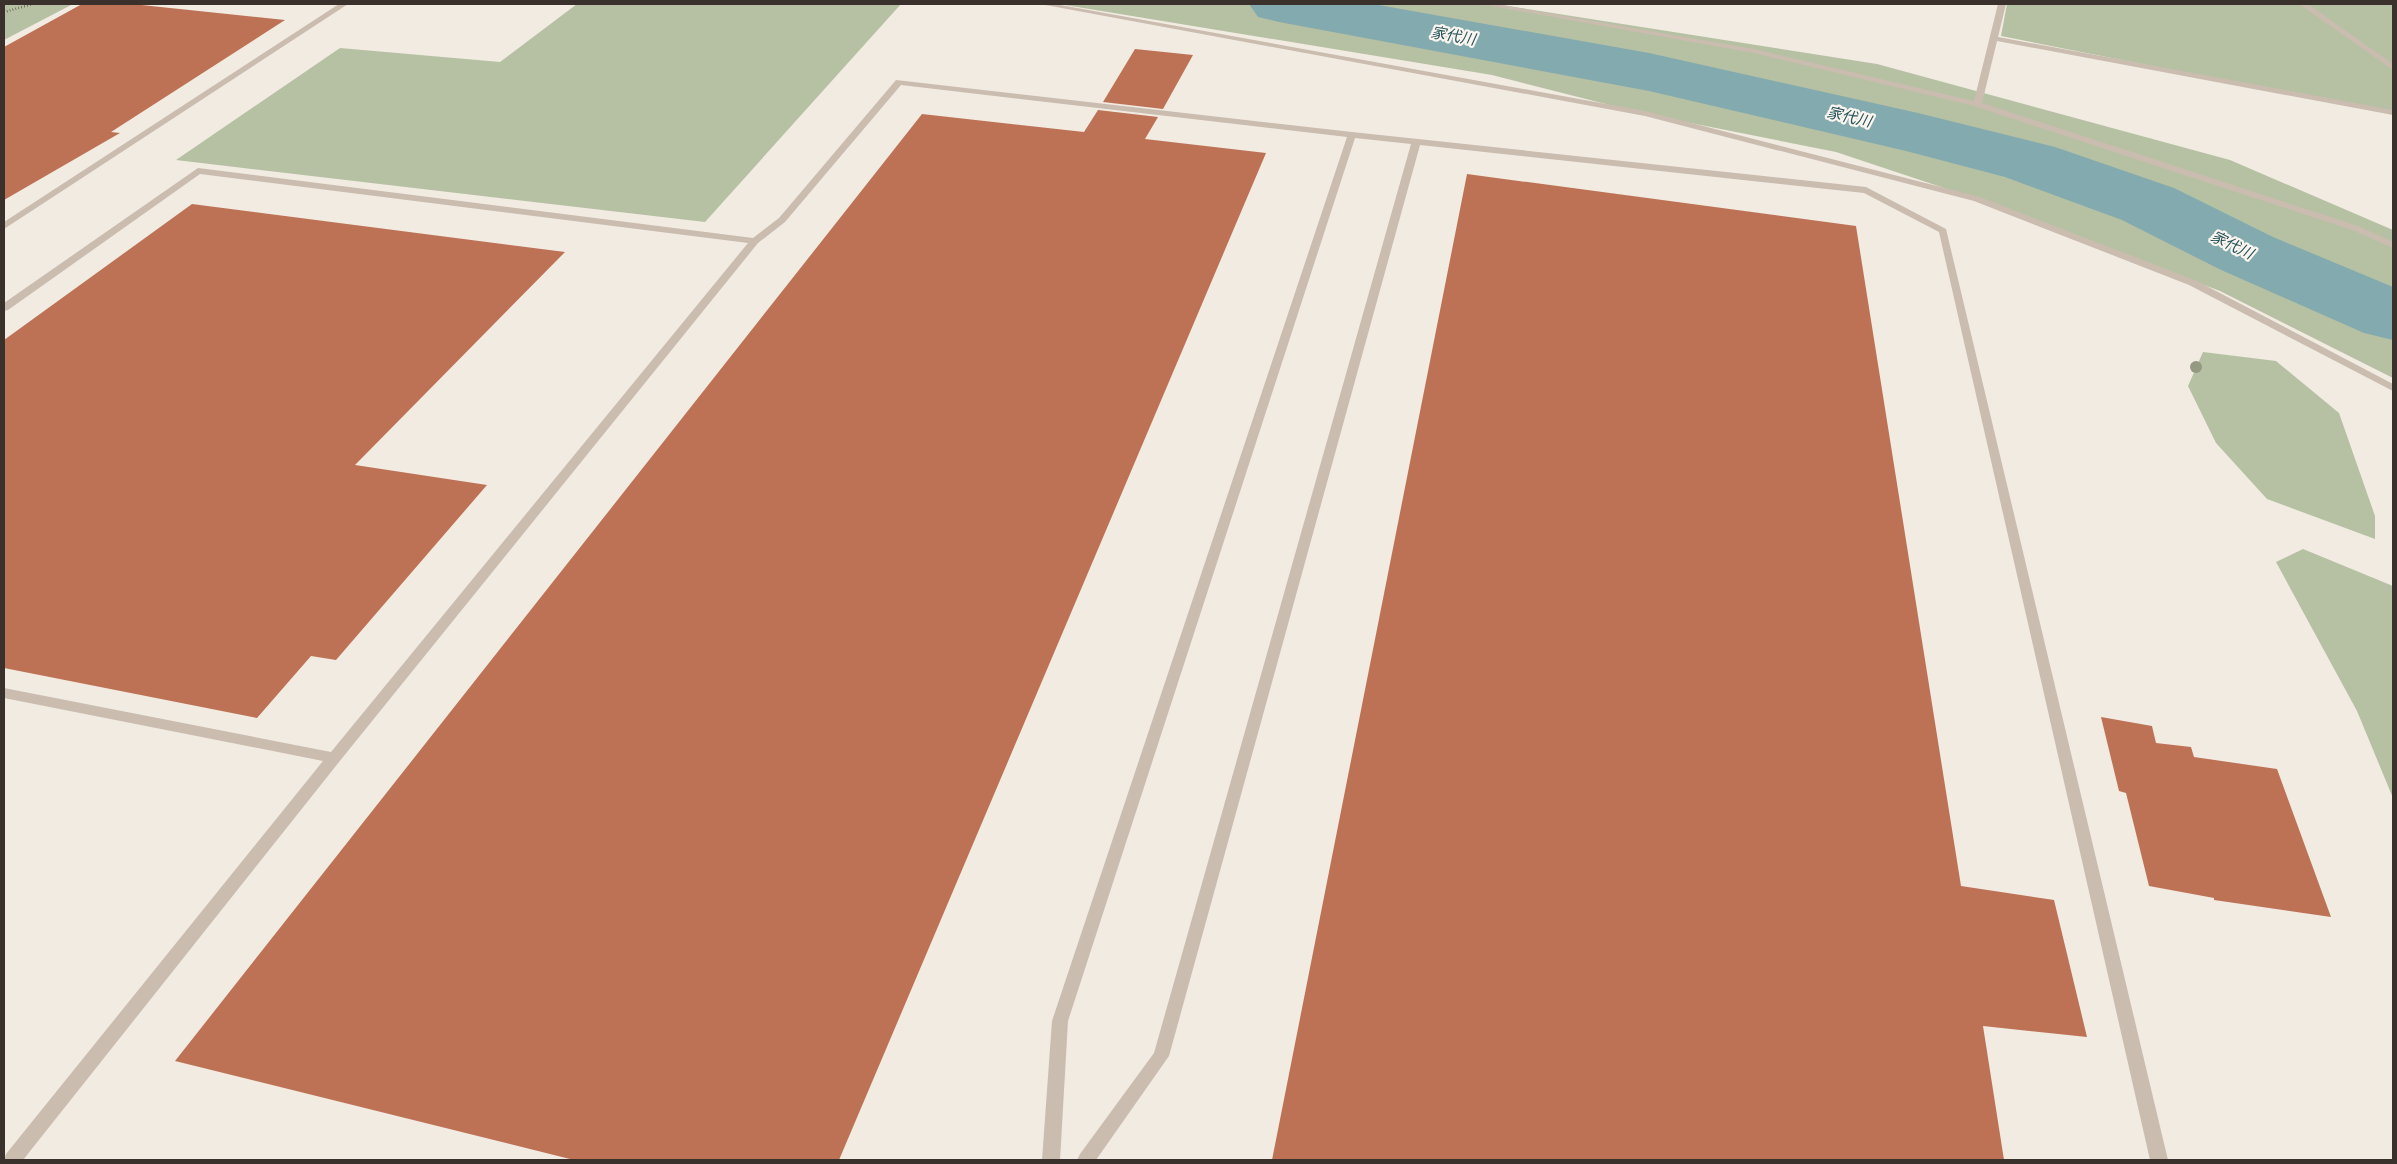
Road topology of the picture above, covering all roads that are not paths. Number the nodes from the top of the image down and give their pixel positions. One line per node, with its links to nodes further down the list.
1 (344, 4): 12 (street)
2 (1044, 4): 16 (street)
3 (1484, 4): 8 (street)
4 (2002, 4): 6 (street)
5 (2302, 4): 7 (street)
6 (1993, 38): 8 (street); 9 (street)
7 (2393, 68)
8 (1977, 104): 14 (street)
9 (2393, 112)
10 (1352, 135): 11 (street); 13 (street); 20 (street)
11 (1416, 142): 21 (street); 22 (street)
12 (4, 226)
13 (755, 241): 15 (street); 18 (street)
14 (2393, 245)
15 (4, 308)
16 (2393, 388)
17 (4, 693): 18 (street)
18 (334, 758): 19 (street)
19 (12, 1160)
20 (1051, 1160)
21 (1086, 1160)
22 (2159, 1160)

